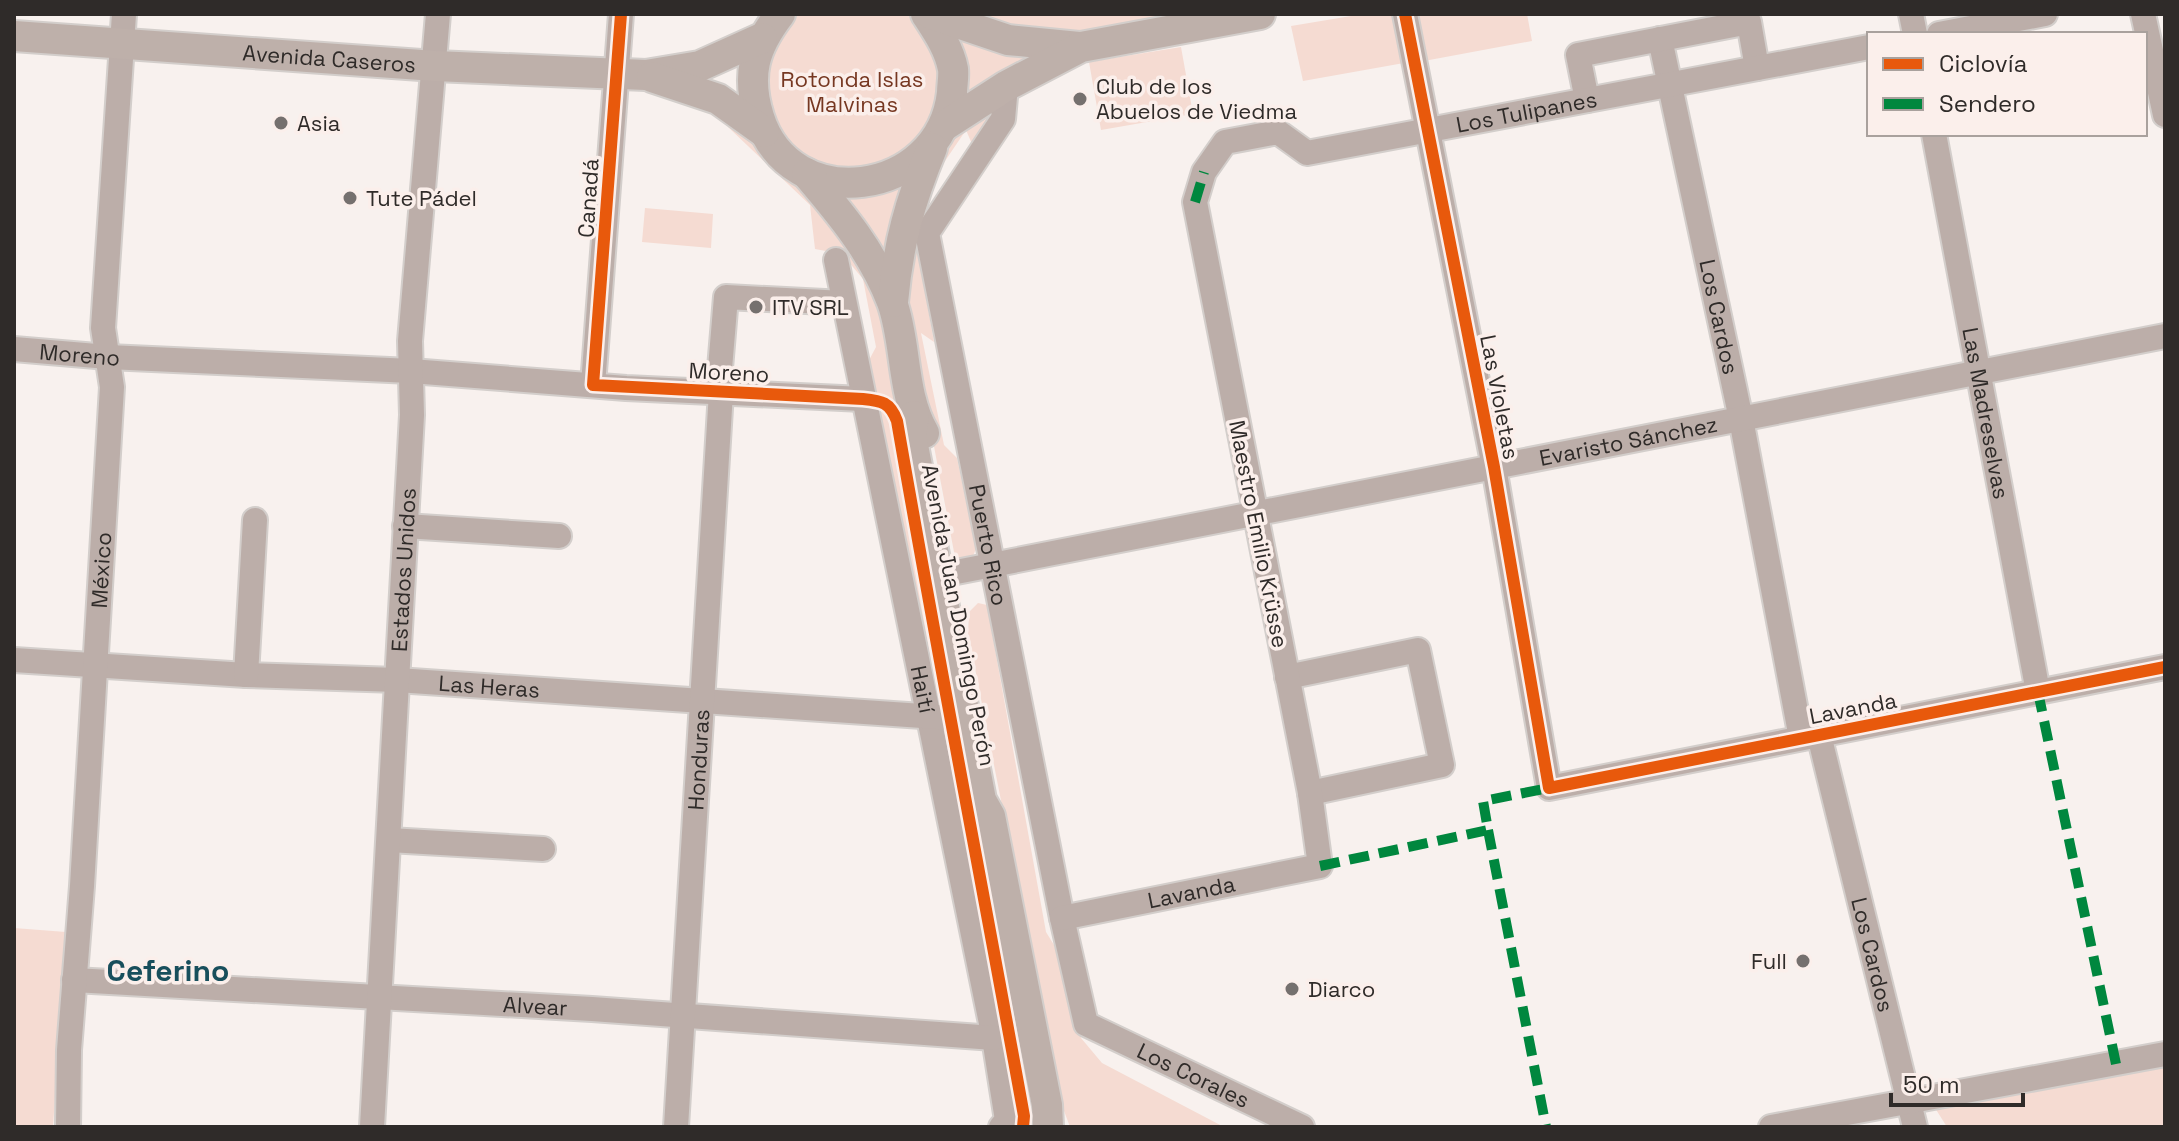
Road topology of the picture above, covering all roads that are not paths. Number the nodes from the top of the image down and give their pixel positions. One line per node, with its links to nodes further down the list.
1 (438, 14): 15 (street, Estados Unidos)
2 (621, 14): 17 (street, Canadá)
3 (929, 14): 13 (main road); 24 (main road)
4 (1260, 14): 13 (main road)
5 (1405, 14): 22 (street, Las Violetas)
6 (2045, 14): 9 (street)
7 (771, 26): 17 (main road, Avenida Caseros); 23 (main road)
8 (124, 28): 11 (main road, Avenida Caseros); 15 (main road, Avenida Caseros); 33 (street, México)
9 (1950, 32)
10 (2147, 32): 21 (street)
11 (14, 36)
12 (1660, 39): 16 (street); 18 (street, Los Cardos); 20 (street)
13 (1081, 47): 19 (main road)
14 (1867, 47): 16 (street, Los Tulipanes)
15 (435, 66): 17 (main road, Avenida Caseros); 34 (street, Estados Unidos)
16 (1757, 68): 18 (street, Los Tulipanes)
17 (632, 74): 23 (main road, Avenida Caseros); 36 (street, Canadá)
18 (1669, 85): 20 (street, Los Tulipanes); 40 (street, Los Cardos)
19 (1006, 86): 24 (main road); 46 (street, Puerto Rico)
20 (1587, 100): 22 (street, Los Tulipanes)
21 (2165, 115)
22 (1428, 130): 27 (street, Los Tulipanes); 41 (street, Las Violetas)
23 (764, 132): 26 (main road)
24 (939, 134): 26 (main road); 30 (main road, Avenida Juan Domingo Perón)
25 (1934, 136): 35 (street, Las Madreselvas)
26 (807, 174): 30 (main road, Avenida Juan Domingo Perón)
27 (1195, 202): 42 (street, Maestro Emilio Krüsse)
28 (836, 260): 29 (street, Haití)
29 (844, 303): 37 (street, Honduras); 38 (street, Haití)
30 (892, 304): 39 (main road, Avenida Juan Domingo Perón)
31 (2165, 336): 35 (street, Evaristo Sánchez)
32 (14, 349): 33 (street, Moreno)
33 (108, 357): 34 (street, Moreno); 49 (street, México)
34 (411, 371): 36 (street, Moreno); 44 (street, Estados Unidos)
35 (1979, 373): 40 (street, Evaristo Sánchez); 54 (street, Las Madreselvas)
36 (593, 385): 37 (street, Moreno)
37 (720, 392): 38 (street, Moreno); 55 (street, Honduras)
38 (863, 399): 56 (street, Haití)
39 (914, 416): 47 (main road, Avenida Juan Domingo Perón); 57 (main road, Avenida Juan Domingo Perón)
40 (1741, 419): 41 (street, Evaristo Sánchez); 58 (street, Los Cardos)
41 (1494, 467): 42 (street, Evaristo Sánchez); 59 (street, Las Violetas)
42 (1255, 514): 46 (street, Evaristo Sánchez); 52 (street, Maestro Emilio Krüsse)
43 (255, 520): 51 (street)
44 (405, 526): 45 (street); 53 (street, Estados Unidos)
45 (559, 536)
46 (992, 566): 47 (street, Evaristo Sánchez); 65 (street, Puerto Rico)
47 (951, 573): 61 (main road, Avenida Juan Domingo Perón)
48 (14, 660): 49 (street, Las Heras)
49 (94, 664): 51 (street, Las Heras); 66 (street, México)
50 (2165, 667): 54 (street, Lavanda)
51 (246, 675): 53 (street, Las Heras)
52 (1287, 677): 60 (street, Maestro Emilio Krüsse); 60 (street)
53 (397, 680): 55 (street, Las Heras); 62 (street, Estados Unidos)
54 (2038, 692): 58 (street, Lavanda)
55 (704, 699): 56 (street, Las Heras); 68 (street, Honduras)
56 (928, 717): 57 (street, Las Heras); 70 (street, Haití)
57 (966, 719): 61 (main road, Avenida Juan Domingo Perón)
58 (1810, 736): 59 (street, Lavanda); 72 (street, Los Cardos)
59 (1549, 788)
60 (1310, 793): 64 (street, Maestro Emilio Krüsse)
61 (990, 816): 73 (main road, Avenida Juan Domingo Perón)
62 (389, 840): 63 (street); 67 (street, Estados Unidos)
63 (543, 849)
64 (1320, 866): 65 (street, Lavanda)
65 (1062, 918): 69 (street, Puerto Rico)
66 (74, 980): 67 (street, Alvear); 76 (street, México)
67 (380, 998): 68 (street, Alvear); 77 (street, Estados Unidos)
68 (681, 1016): 70 (street, Alvear); 78 (street, Honduras)
69 (1086, 1024): 79 (street, Los Corales)
70 (994, 1038): 75 (street, Haití)
71 (2165, 1054): 72 (street)
72 (1909, 1101): 74 (street); 81 (street, Los Cardos)
73 (1051, 1120)
74 (1834, 1121): 80 (street)
75 (1004, 1124)
76 (68, 1127)
77 (372, 1127)
78 (676, 1127)
79 (1302, 1127)
80 (1771, 1127)
81 (1915, 1127)

